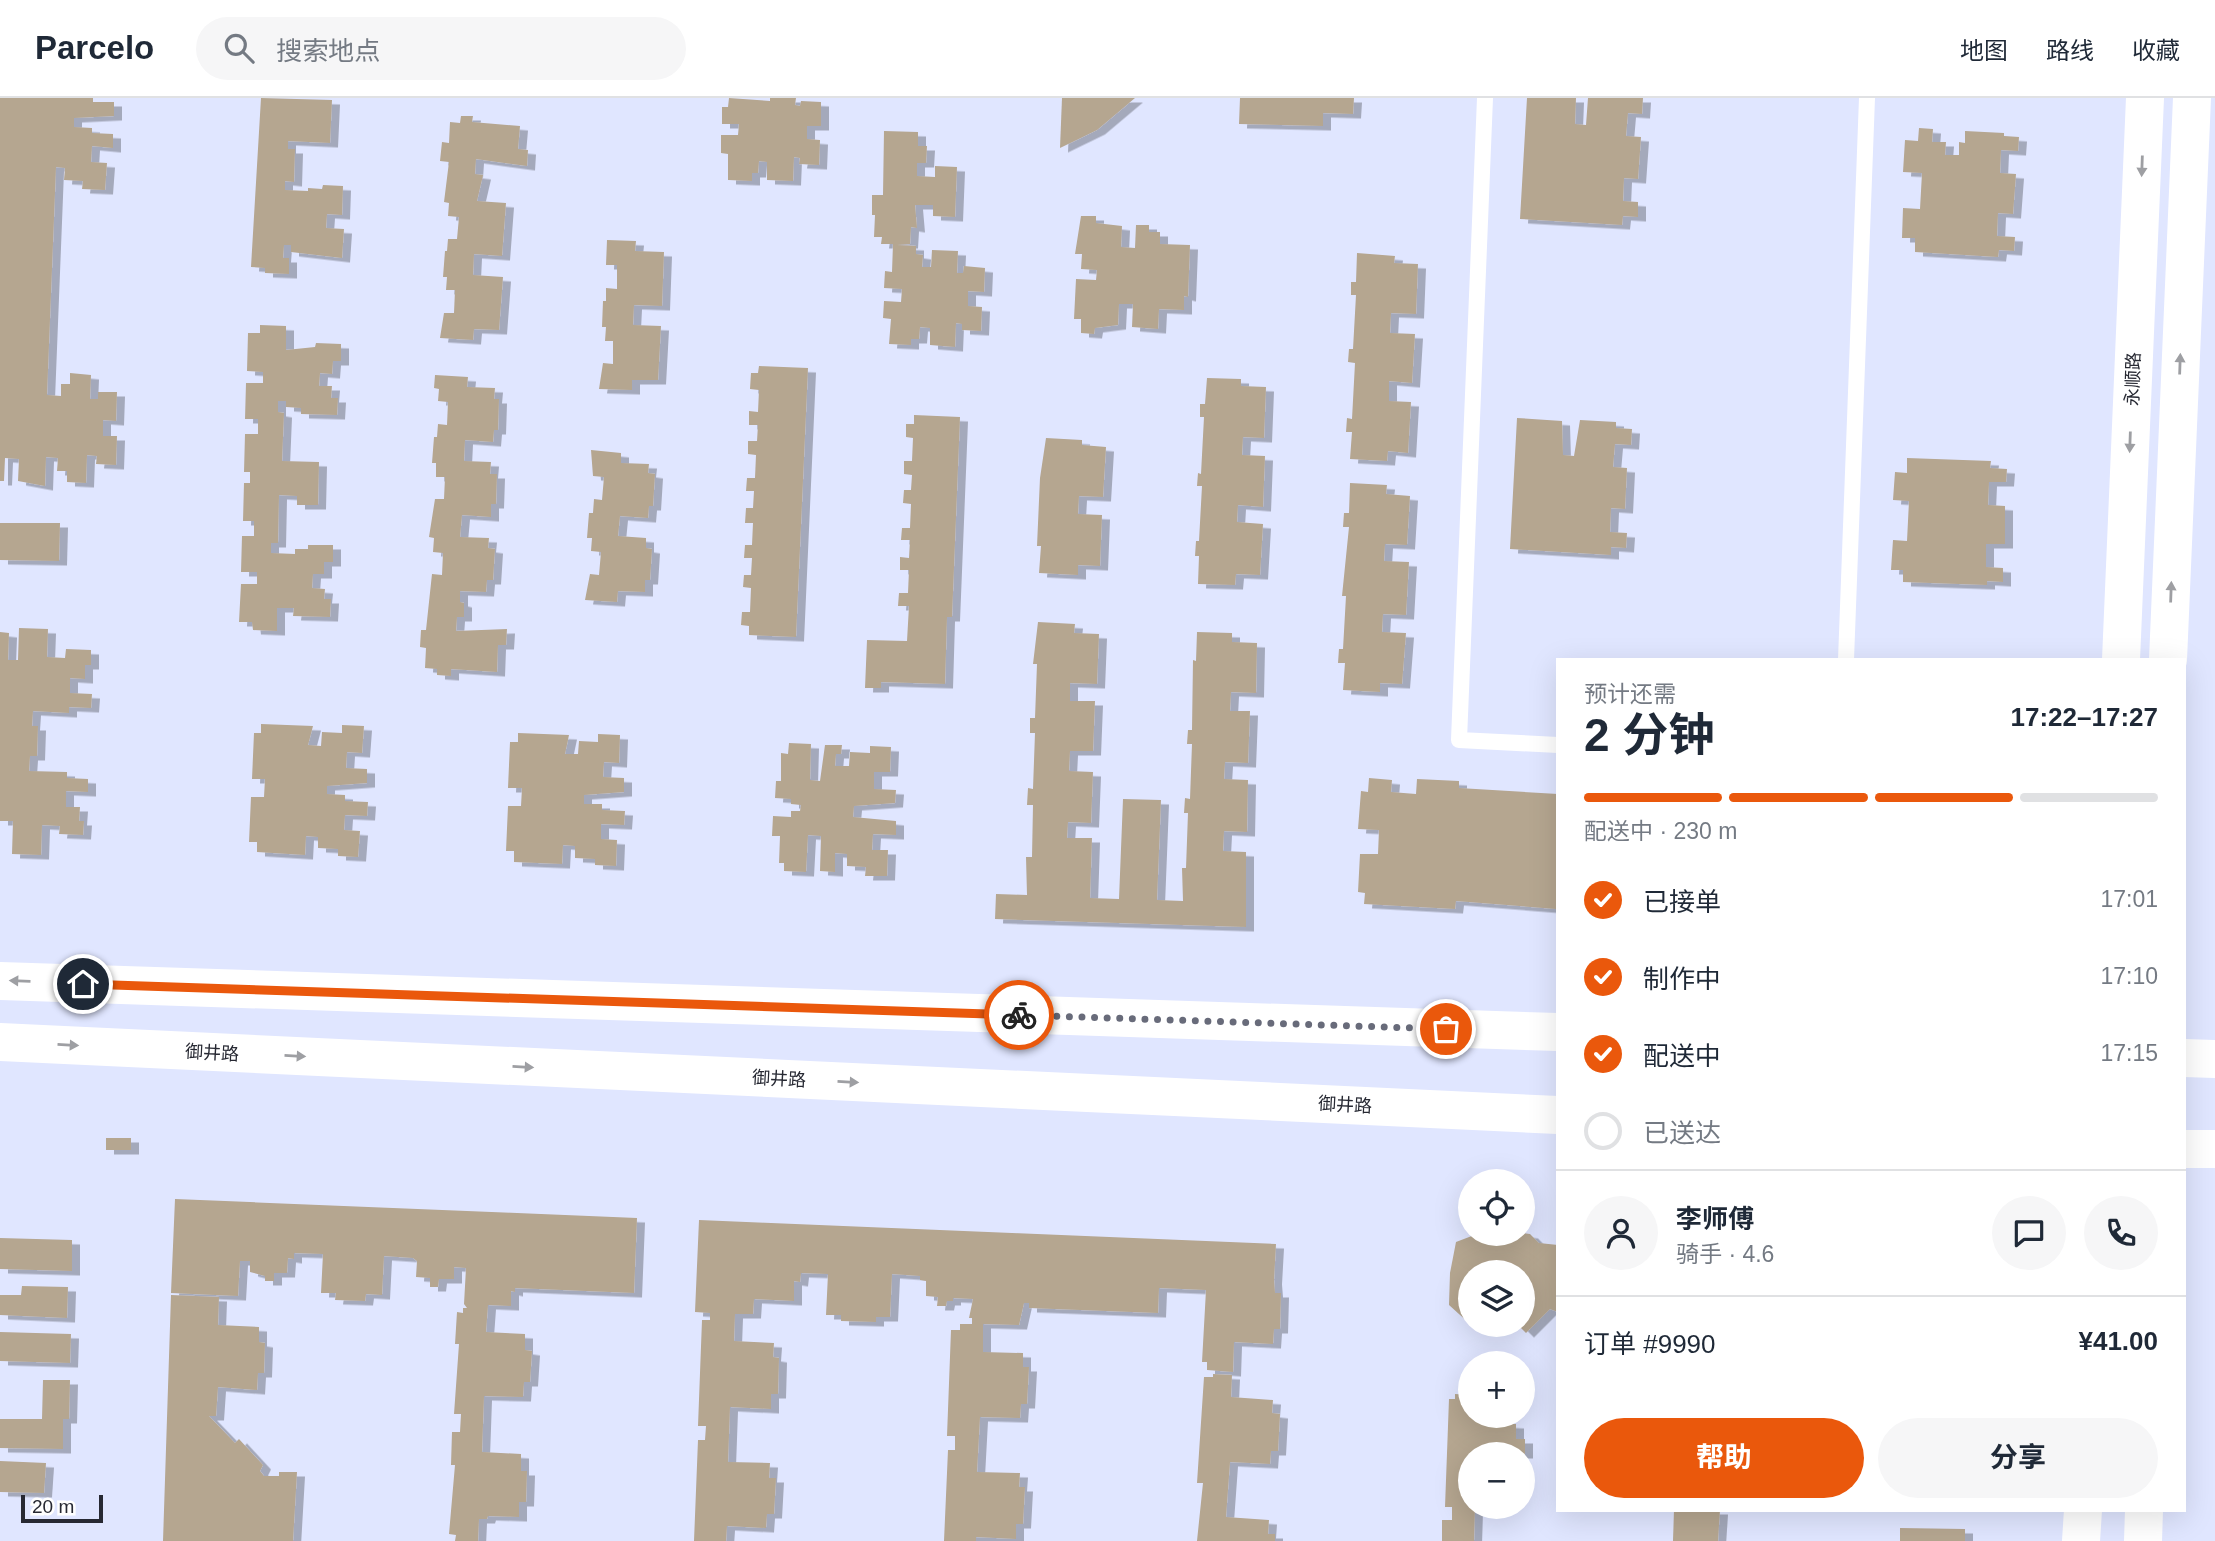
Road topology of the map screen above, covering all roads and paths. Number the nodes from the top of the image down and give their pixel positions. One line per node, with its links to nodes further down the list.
1 (1485, 98): 8 (lane)
2 (1867, 98): 5 (lane)
3 (2145, 98): 6 (street, 永顺路, one-way to 6)
4 (2192, 98): 7 (street, one-way to 4)
5 (1846, 658)
6 (2121, 658)
7 (2168, 658)
8 (1556, 745)
9 (0, 981): 10 (street, one-way to 9)
10 (1556, 1032)
11 (0, 1042): 14 (street, 御井路, one-way to 14)
12 (2186, 1058): 13 (street)
13 (2215, 1059)
14 (1556, 1115)
15 (2186, 1149): 16 (street)
16 (2215, 1149)
17 (2082, 1512): 19 (street)
18 (2144, 1512): 20 (street)
19 (2081, 1541)
20 (2143, 1541)

